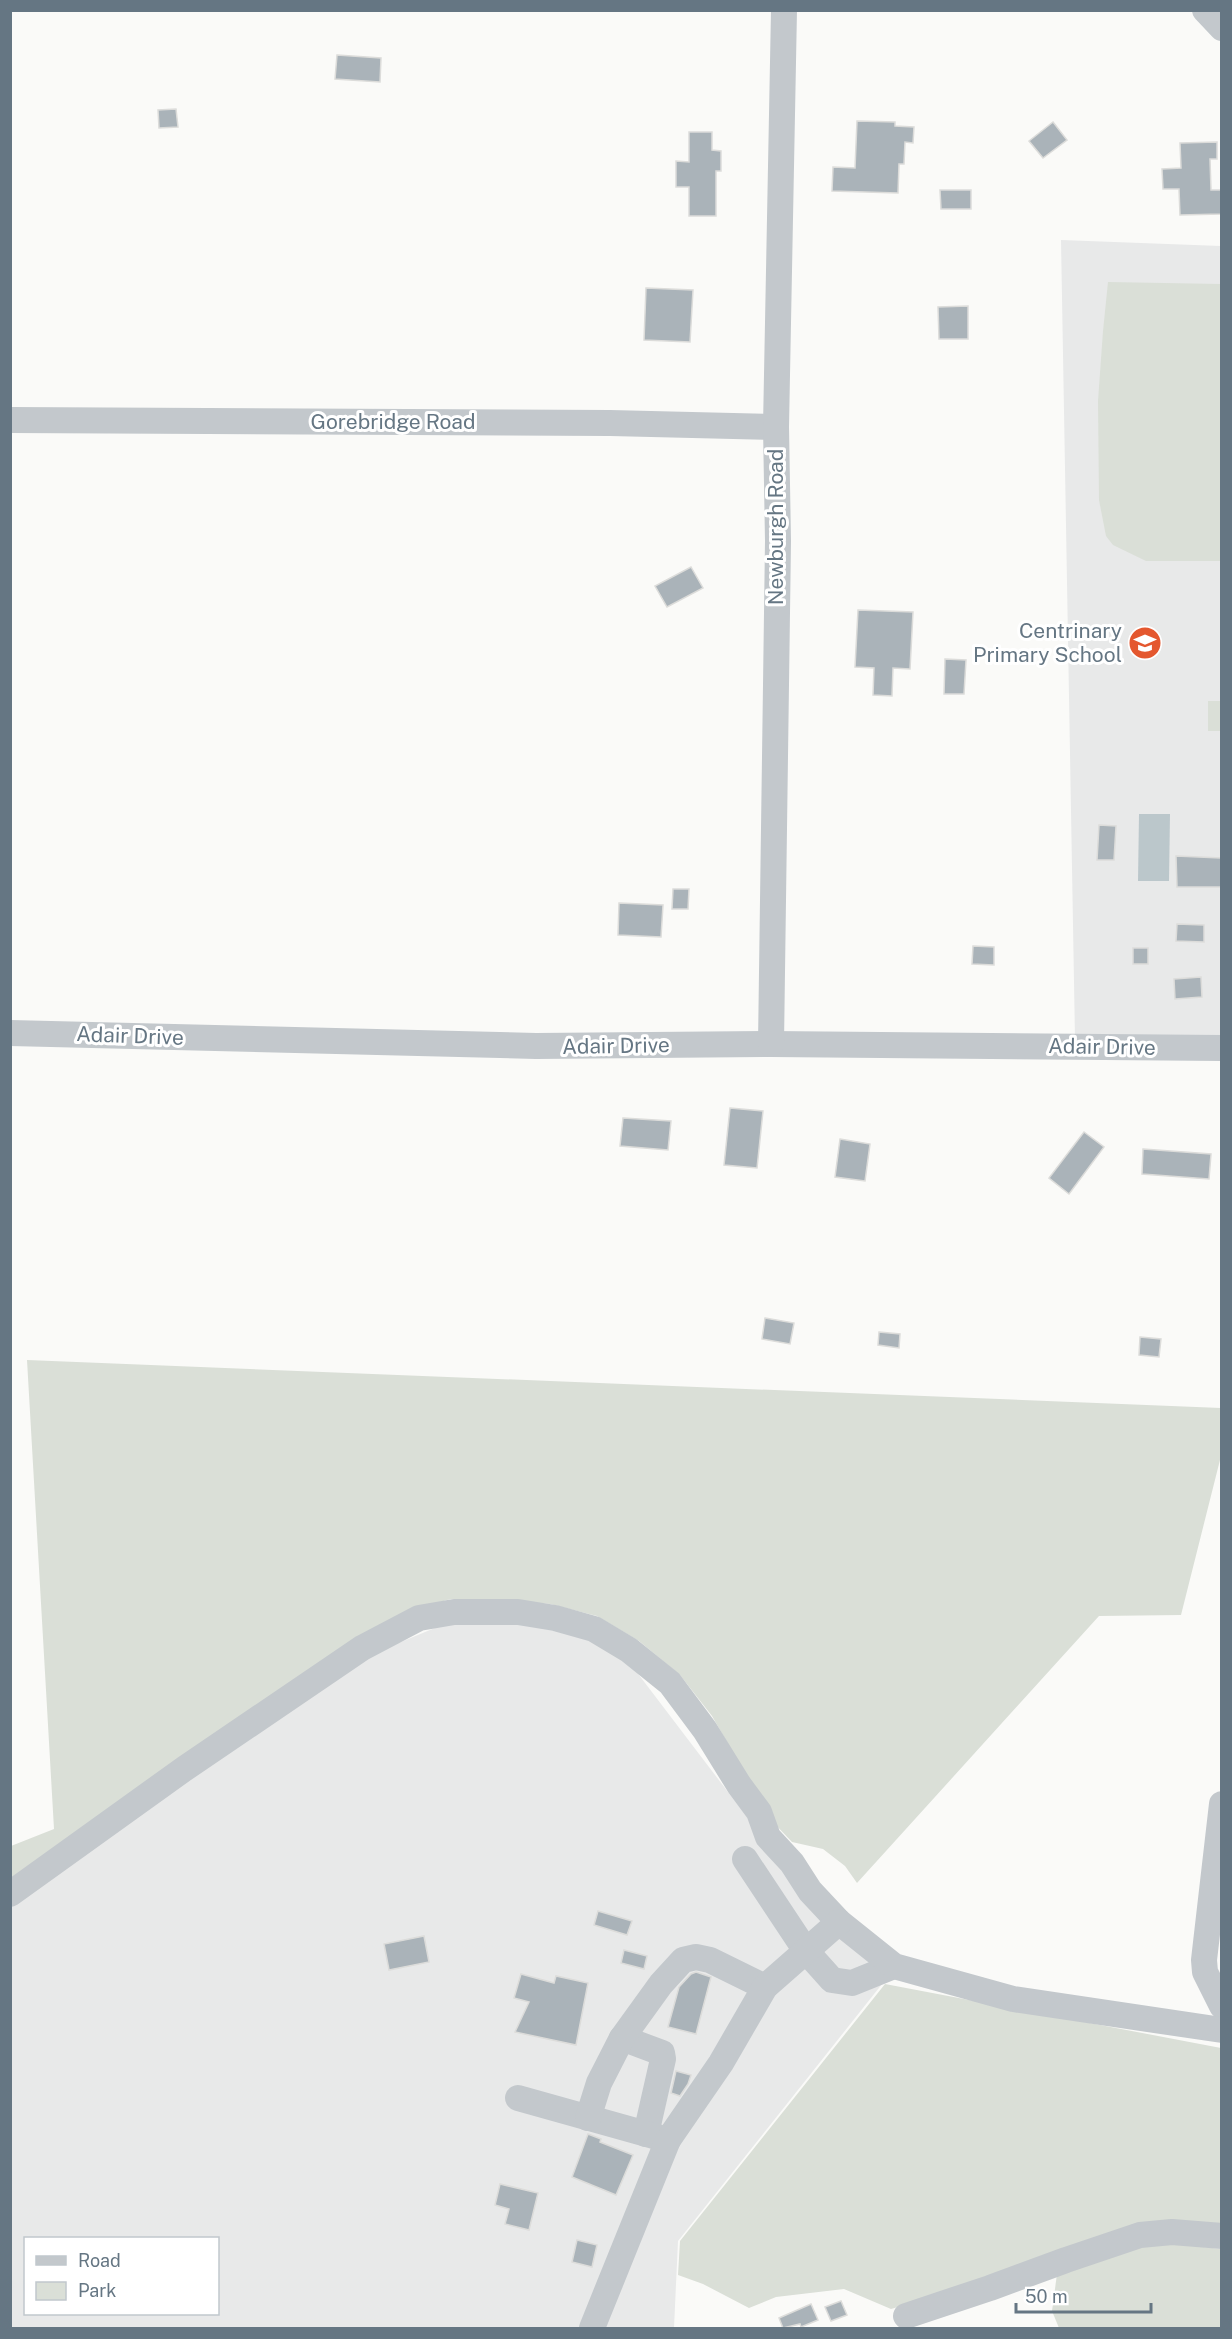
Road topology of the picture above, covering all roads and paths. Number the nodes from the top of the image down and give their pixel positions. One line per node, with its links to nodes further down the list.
1 (784, 10): 5 (street, Newburgh Road)
2 (1205, 10): 3 (street)
3 (1221, 28)
4 (10, 420): 5 (street, Gorebridge Road)
5 (776, 427): 7 (street, Newburgh Road)
6 (10, 1033): 7 (street, Adair Drive)
7 (771, 1044): 8 (street, Adair Drive)
8 (1221, 1048)
9 (1221, 1804): 16 (street)
10 (745, 1859): 13 (street)
11 (10, 1894): 12 (street)
12 (839, 1922): 13 (street); 14 (street)
13 (806, 1951): 14 (street); 15 (street)
14 (894, 1966): 17 (street)
15 (765, 1987): 18 (street); 21 (street)
16 (1221, 2006)
17 (1221, 2030)
18 (622, 2038): 20 (street); 21 (street)
19 (518, 2098): 20 (street)
20 (588, 2118): 21 (street)
21 (657, 2137): 24 (street)
22 (1221, 2236): 23 (street)
23 (906, 2316)
24 (592, 2328)

